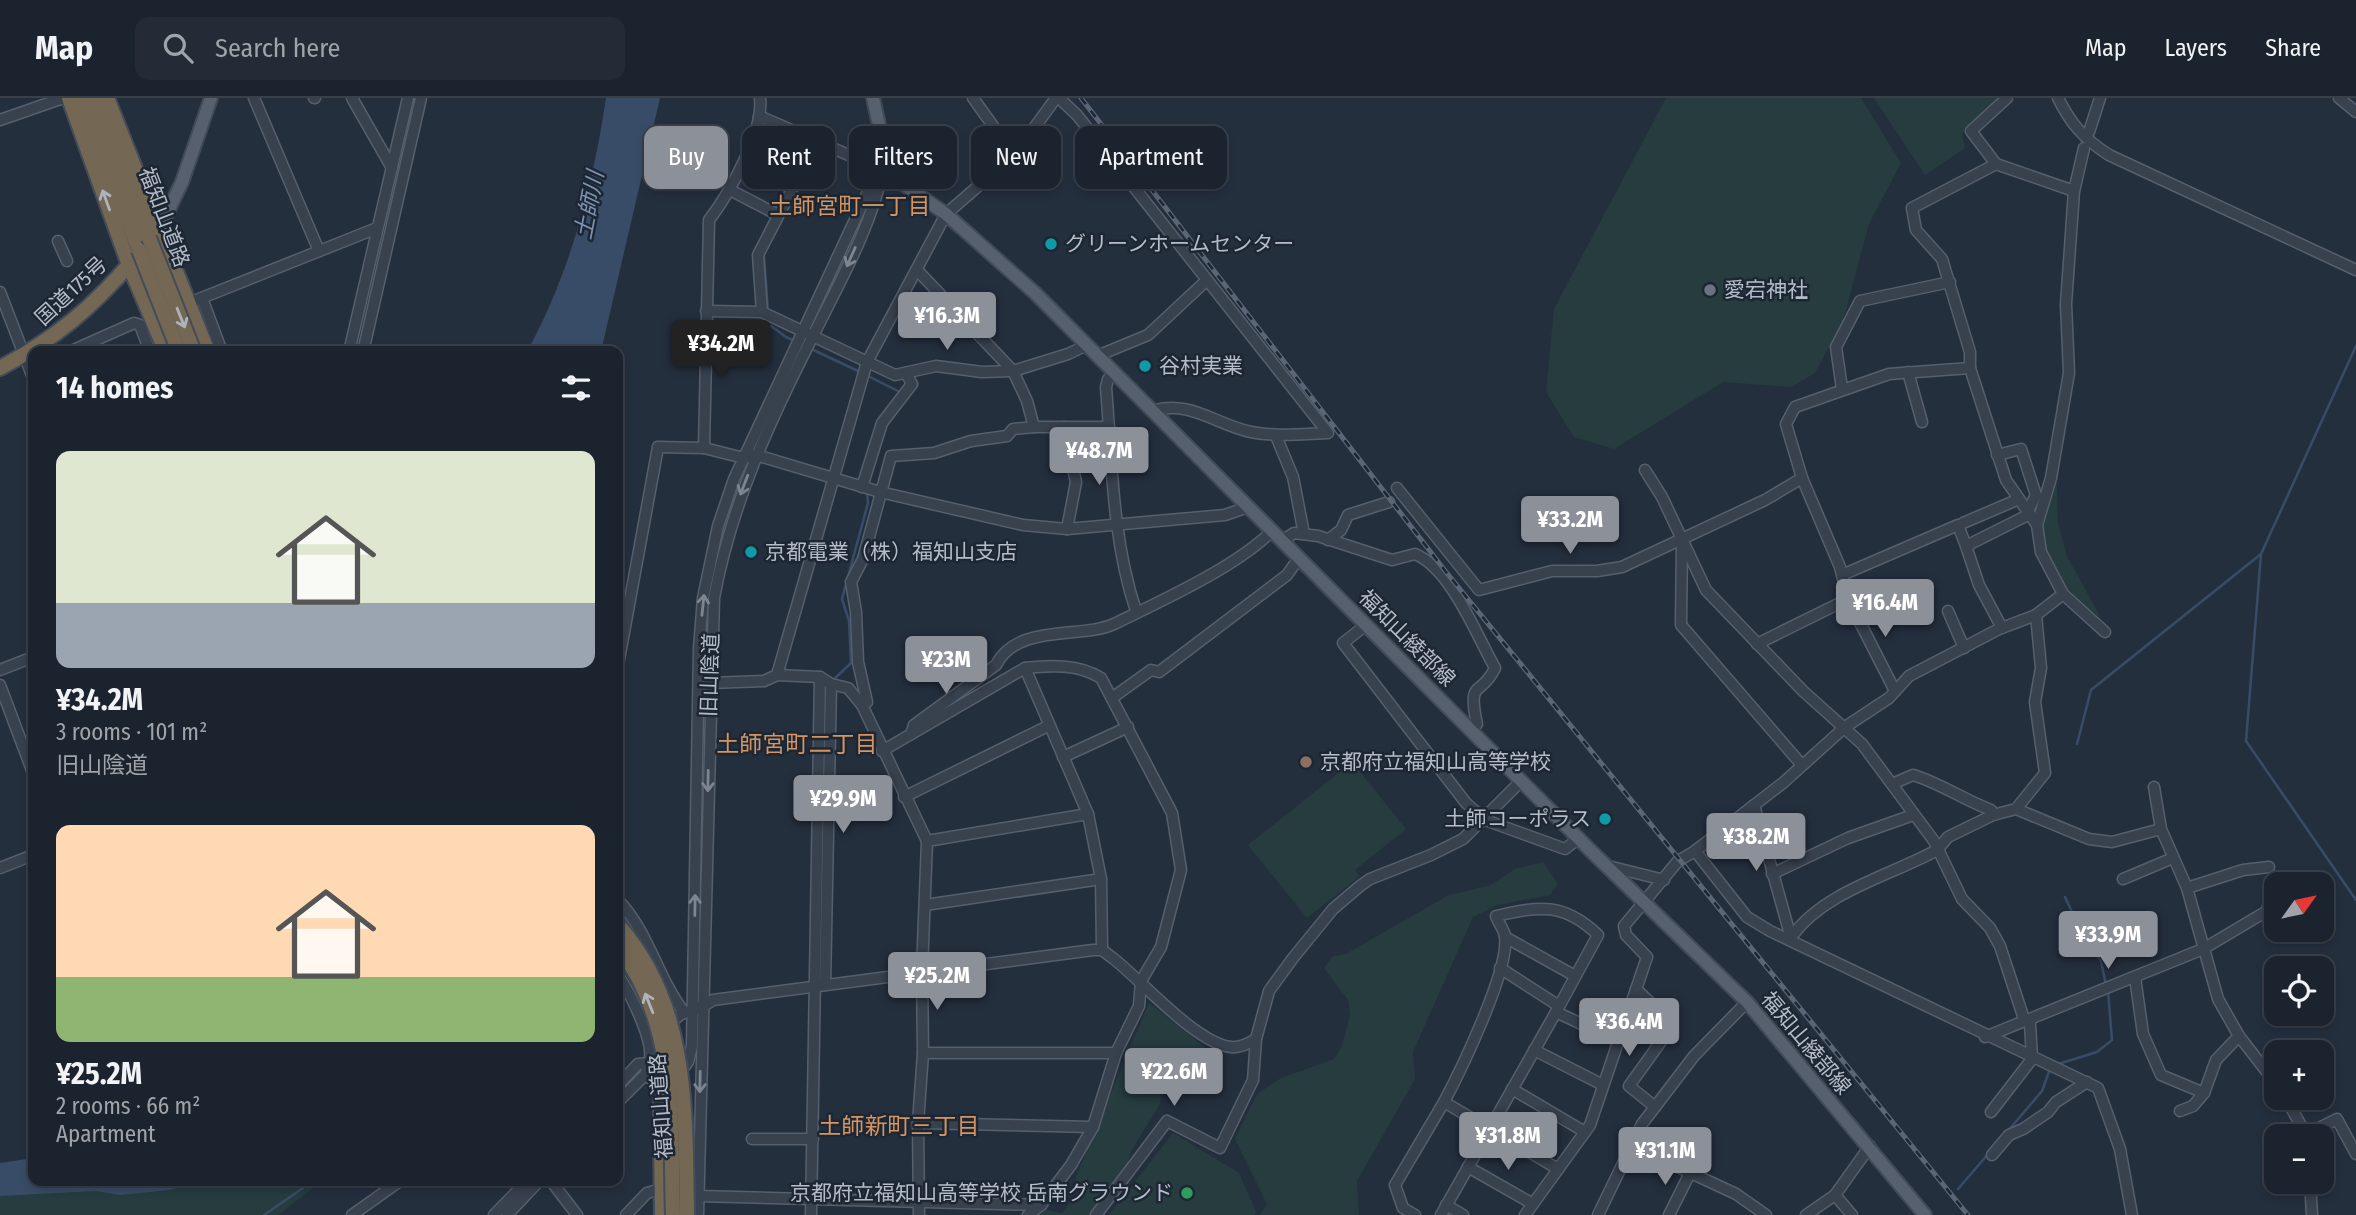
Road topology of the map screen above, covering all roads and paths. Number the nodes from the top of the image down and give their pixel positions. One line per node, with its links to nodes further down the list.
1 (64, 98): 21 (street)
2 (69, 98): 44 (highway, one-way to 2)
3 (80, 98): 60 (highway, 福知山道路, bridge)
4 (94, 98): 61 (highway, 福知山道路, one-way to 61, bridge)
5 (107, 98): 40 (highway)
6 (211, 98): 40 (main road)
7 (254, 98): 42 (street)
8 (352, 98): 29 (street)
9 (408, 98): 29 (street)
10 (421, 98): 65 (street)
11 (760, 98): 20 (street)
12 (874, 98): 23 (main road)
13 (973, 98): 24 (street)
14 (1057, 98): 25 (street); 47 (street)
15 (2007, 98): 28 (street)
16 (2058, 98): 46 (street)
17 (2100, 98): 26 (street)
18 (2339, 98): 19 (street)
19 (2356, 112)
20 (759, 116): 22 (street); 35 (street)
21 (0, 120)
22 (785, 126)
23 (880, 126)
24 (993, 126)
25 (1036, 126)
26 (2089, 132)
27 (2084, 148): 36 (street)
28 (1996, 164): 36 (street); 48 (street)
29 (392, 168): 39 (street)
30 (792, 189): 38 (street)
31 (870, 189): 53 (street)
32 (879, 189): 54 (street, 旧山陰道, one-way to 54)
33 (910, 189): 37 (main road, 福知山綾部線)
34 (975, 189): 37 (street)
35 (732, 191): 38 (street); 51 (street)
36 (2074, 191): 99 (street)
37 (946, 214): 45 (street); 55 (main road, 福知山綾部線)
38 (778, 215): 52 (street)
39 (377, 228): 42 (street); 64 (street)
40 (159, 230): 44 (highway, 国道175号); 50 (highway)
41 (58, 242): 43 (street)
42 (319, 251): 50 (street)
43 (67, 261)
44 (129, 265): 56 (highway, 国道175号); 59 (highway)
45 (917, 270): 69 (street); 72 (street)
46 (2356, 270)
47 (1208, 280): 67 (street); 82 (street)
48 (1950, 282): 70 (street); 76 (street)
49 (0, 292): 66 (street)
50 (195, 301): 62 (highway); 63 (street)
51 (706, 311): 52 (street); 83 (street)
52 (762, 312): 53 (street)
53 (801, 332): 54 (street); 86 (street)
54 (812, 337): 69 (street); 84 (street, 旧山陰道)
55 (1087, 345): 67 (main road, 福知山綾部線); 72 (street)
56 (49, 346)
57 (82, 346): 58 (street)
58 (148, 346)
59 (163, 346)
60 (177, 346)
61 (192, 346)
62 (206, 346)
63 (219, 346)
64 (350, 346)
65 (364, 346)
66 (26, 355): 68 (street); 71 (highway, 国道175号)
67 (1097, 356): 75 (main road, 福知山綾部線)
68 (28, 362)
69 (867, 362): 74 (street); 89 (street)
70 (1970, 368): 73 (street); 85 (street)
71 (0, 369)
72 (1013, 371): 74 (street); 79 (street)
73 (1908, 372): 76 (street); 78 (street)
74 (906, 373): 90 (street)
75 (1114, 373): 77 (main road, 福知山綾部線); 81 (street)
76 (1842, 389): 88 (street)
77 (1153, 411): 82 (street); 95 (main road, 福知山綾部線)
78 (1922, 422)
79 (1034, 427): 80 (street); 92 (street)
80 (1064, 427): 81 (street); 100 (street)
81 (1109, 427): 98 (street)
82 (1276, 436): 101 (street)
83 (704, 448): 86 (street); 116 (street)
84 (756, 455): 86 (street); 89 (street); 124 (street, 旧山陰道, one-way to 124)
85 (1997, 455): 93 (street); 96 (street)
86 (744, 458): 186 (street, one-way to 86)
87 (1645, 470): 104 (street)
88 (1802, 478): 104 (street); 107 (street)
89 (834, 479): 90 (street); 122 (street)
90 (862, 487): 92 (street)
91 (1397, 488): 104 (street)
92 (880, 492): 100 (street); 129 (street)
93 (2019, 499): 96 (street); 97 (street)
94 (1389, 502): 103 (street)
95 (1248, 507): 98 (street); 102 (main road, 福知山綾部線)
96 (2029, 513): 99 (street); 105 (street)
97 (1963, 523)
98 (1117, 525): 100 (street); 110 (street)
99 (2038, 525): 108 (street)
100 (1067, 529)
101 (1304, 534): 102 (street); 103 (street)
102 (1277, 536): 110 (street); 113 (main road, 福知山綾部線)
103 (1328, 540): 133 (street)
104 (1682, 540): 117 (street); 138 (street)
105 (1966, 546): 107 (street); 114 (street)
106 (1294, 565): 128 (street)
107 (1842, 575): 109 (street)
108 (2063, 594): 112 (street); 115 (street)
109 (1848, 599): 117 (street); 127 (street)
110 (1136, 611): 134 (street)
111 (1948, 611): 118 (street)
112 (2036, 615): 114 (street); 144 (street)
113 (1366, 625): 133 (main road, 福知山綾部線); 148 (street)
114 (2002, 628): 118 (street)
115 (2105, 632)
116 (623, 638)
117 (1757, 644): 132 (street)
118 (1964, 648): 127 (street)
119 (28, 658): 121 (street)
120 (1025, 667): 128 (street); 130 (street); 134 (street)
121 (0, 670)
122 (777, 675): 123 (street); 124 (street)
123 (820, 677): 125 (street); 181 (street)
124 (709, 683): 184 (street, 旧山陰道, one-way to 184)
125 (831, 684): 129 (street); 180 (street)
126 (0, 685): 137 (street)
127 (1895, 691): 132 (street)
128 (1112, 698): 131 (street)
129 (862, 705): 135 (street)
130 (1048, 726): 136 (street); 142 (street)
131 (1128, 727): 136 (street); 178 (street)
132 (1845, 727): 138 (street); 140 (street)
133 (1471, 730): 139 (main road, 福知山綾部線)
134 (911, 734): 135 (street)
135 (882, 751): 142 (street)
136 (1063, 757): 145 (street)
137 (28, 760)
138 (1801, 764): 143 (street)
139 (1522, 779): 148 (street); 150 (main road, 福知山綾部線)
140 (1892, 784): 146 (street); 147 (street)
141 (2154, 787): 149 (street)
142 (904, 797): 151 (street)
143 (1754, 805): 153 (street); 159 (street)
144 (2016, 809): 147 (street); 149 (street)
145 (1088, 814): 151 (street); 160 (street)
146 (1913, 815): 152 (street); 159 (street)
147 (1993, 815): 152 (street)
148 (1485, 820): 150 (street); 190 (street)
149 (2161, 830): 155 (street)
150 (1579, 838): 156 (main road, 福知山綾部線)
151 (928, 841): 165 (street)
152 (1937, 850): 170 (street); 187 (street)
153 (1695, 851): 162 (street); 170 (street)
154 (28, 857): 158 (street)
155 (2173, 858): 161 (street); 163 (street)
156 (1608, 866): 162 (street); 164 (main road, 福知山綾部線)
157 (2269, 867): 163 (street)
158 (0, 868)
159 (1772, 874): 170 (street)
160 (1101, 879): 165 (street); 172 (street)
161 (2123, 879)
162 (1664, 880): 164 (street)
163 (2187, 888): 171 (street)
164 (1645, 901): 182 (street); 183 (main road, 福知山綾部線)
165 (925, 905): 175 (street)
166 (623, 907): 186 (street)
167 (2264, 913): 171 (street)
168 (623, 932): 244 (highway, 福知山道路, bridge)
169 (1505, 937): 174 (street); 176 (street); 176 (street)
170 (1791, 939): 189 (street)
171 (2203, 949): 177 (street); 188 (street)
172 (1102, 950): 175 (street); 178 (street)
173 (623, 954): 243 (highway, 福知山道路, one-way to 173, bridge)
174 (1500, 968): 185 (street); 205 (street)
175 (922, 971): 180 (street); 193 (street)
176 (1575, 976): 185 (street)
177 (2135, 977): 187 (street); 203 (street)
178 (1141, 981): 190 (street); 194 (street)
179 (623, 983): 196 (street)
180 (825, 985): 181 (street)
181 (814, 987): 184 (street); 216 (street)
182 (1636, 989): 191 (street); 206 (street)
183 (1746, 1002): 206 (street); 218 (main road, 福知山綾部線)
184 (703, 1008): 186 (street); 231 (street, 旧山陰道, one-way to 231)
185 (1558, 1009): 191 (street); 192 (street)
186 (688, 1012): 196 (street); 214 (street)
187 (2024, 1020): 189 (street); 195 (street)
188 (2239, 1036): 197 (street); 203 (street)
189 (1985, 1037): 195 (street)
190 (1256, 1039): 249 (street)
191 (1618, 1041): 201 (street)
192 (1534, 1050): 201 (street); 202 (street)
193 (923, 1053): 194 (street); 209 (street)
194 (1116, 1053): 211 (street)
195 (2032, 1059): 200 (street); 208 (street)
196 (649, 1063): 198 (street); 199 (street)
197 (2264, 1068)
198 (645, 1075): 204 (street); 214 (street)
199 (623, 1080)
200 (2087, 1082): 220 (street); 260 (street)
201 (1603, 1085): 213 (street)
202 (1512, 1089): 212 (street); 213 (street)
203 (2204, 1093): 207 (street)
204 (623, 1097)
205 (1444, 1102): 212 (street); 250 (street)
206 (1654, 1106): 217 (street)
207 (2180, 1111)
208 (1991, 1112)
209 (918, 1123): 211 (street); 233 (street)
210 (2328, 1124): 219 (street)
211 (1093, 1128): 235 (street)
212 (1489, 1129): 221 (street); 222 (street)
213 (1585, 1132): 222 (street)
214 (661, 1137): 228 (highway)
215 (752, 1139): 216 (street)
216 (813, 1139): 232 (street)
217 (1631, 1145): 223 (street); 254 (street)
218 (1870, 1146): 230 (street); 259 (main road, 福知山綾部線)
219 (2356, 1154)
220 (1992, 1156)
221 (1468, 1167): 234 (street); 236 (street)
222 (1558, 1169): 234 (street)
223 (1690, 1173): 255 (street); 256 (street)
224 (393, 1186): 237 (street)
225 (522, 1186): 238 (street)
226 (533, 1186): 239 (street)
227 (555, 1186): 240 (street)
228 (661, 1189): 241 (street); 242 (highway)
229 (2311, 1194): 261 (street)
230 (1836, 1195): 257 (street); 258 (street)
231 (698, 1196): 232 (street); 245 (street, 旧山陰道)
232 (811, 1198): 233 (street); 246 (street)
233 (920, 1200): 235 (street); 247 (street)
234 (1533, 1204): 253 (street)
235 (1041, 1205): 248 (street)
236 (1447, 1205): 251 (street); 252 (street)
237 (352, 1215)
238 (494, 1215)
239 (506, 1215)
240 (577, 1215)
241 (626, 1215)
242 (662, 1215)
243 (673, 1215)
244 (687, 1215)
245 (698, 1215)
246 (811, 1215)
247 (919, 1215)
248 (1028, 1215)
249 (1096, 1215)
250 (1415, 1215)
251 (1441, 1215)
252 (1463, 1215)
253 (1525, 1215)
254 (1598, 1215)
255 (1668, 1215)
256 (1766, 1215)
257 (1806, 1215)
258 (1852, 1215)
259 (1925, 1215)
260 (2132, 1215)
261 (2312, 1215)

